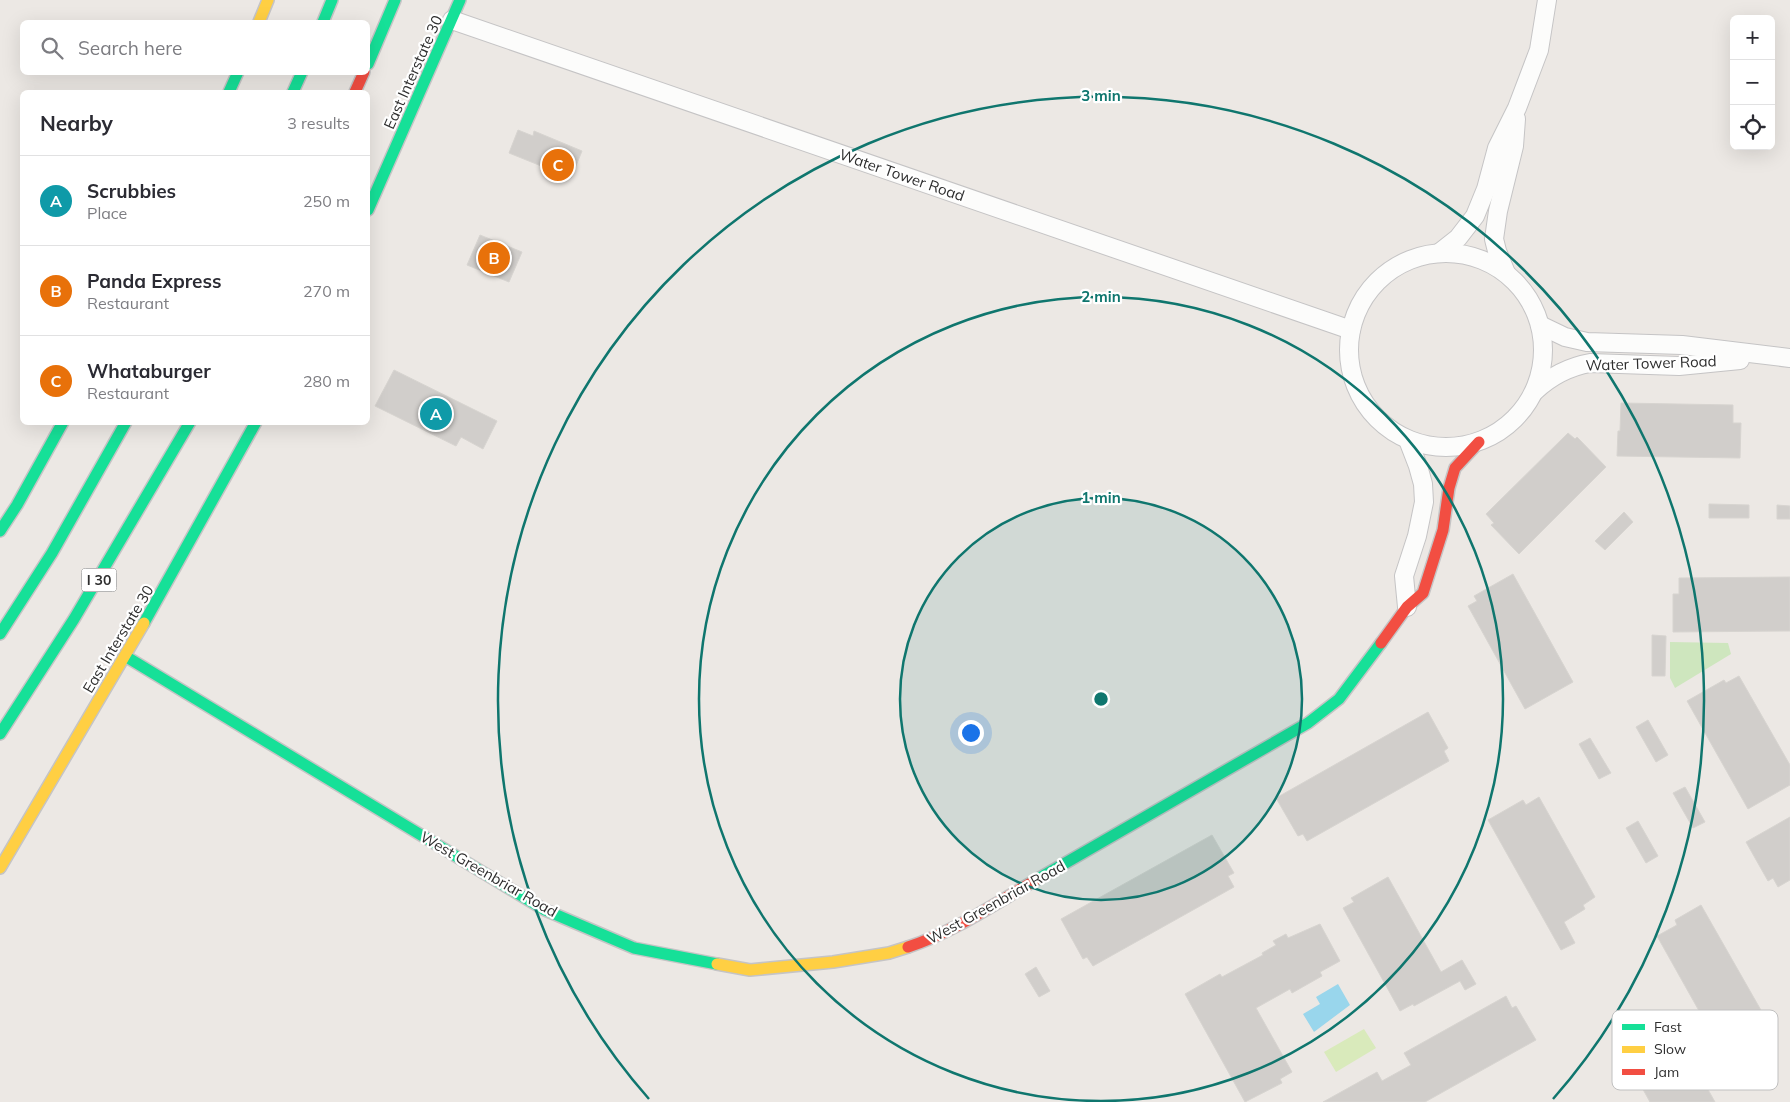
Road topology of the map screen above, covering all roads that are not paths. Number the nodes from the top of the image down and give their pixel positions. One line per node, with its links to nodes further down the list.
1 (268, 0): 6 (main road)
2 (332, 0): 7 (main road)
3 (395, 0): 9 (main road)
4 (460, 0): 8 (main road, East Interstate 30)
5 (1547, 0): 16 (street)
6 (260, 20)
7 (324, 20)
8 (452, 20): 17 (main road, East Interstate 30); 21 (street, Water Tower Road)
9 (370, 59)
10 (237, 75): 13 (main road)
11 (301, 75): 14 (main road)
12 (363, 75): 15 (main road)
13 (230, 90)
14 (294, 90)
15 (356, 90)
16 (1517, 108): 18 (street); 19 (street)
17 (370, 205)
18 (1439, 253): 19 (street); 21 (street)
19 (1506, 273): 20 (street)
20 (1540, 325): 22 (street, Water Tower Road); 23 (street)
21 (1351, 330): 28 (street)
22 (1783, 357): 23 (street, Water Tower Road)
23 (1535, 391): 29 (street)
24 (61, 425): 30 (main road)
25 (124, 425): 32 (main road)
26 (188, 425): 34 (main road, I 30)
27 (254, 425): 33 (main road, East Interstate 30)
28 (1408, 440): 29 (street); 31 (street)
29 (1479, 442): 31 (main road, West Greenbriar Road)
30 (0, 531)
31 (1406, 606): 33 (main road, West Greenbriar Road)
32 (0, 634)
33 (125, 656): 35 (main road, East Interstate 30)
34 (0, 734)
35 (0, 868)

